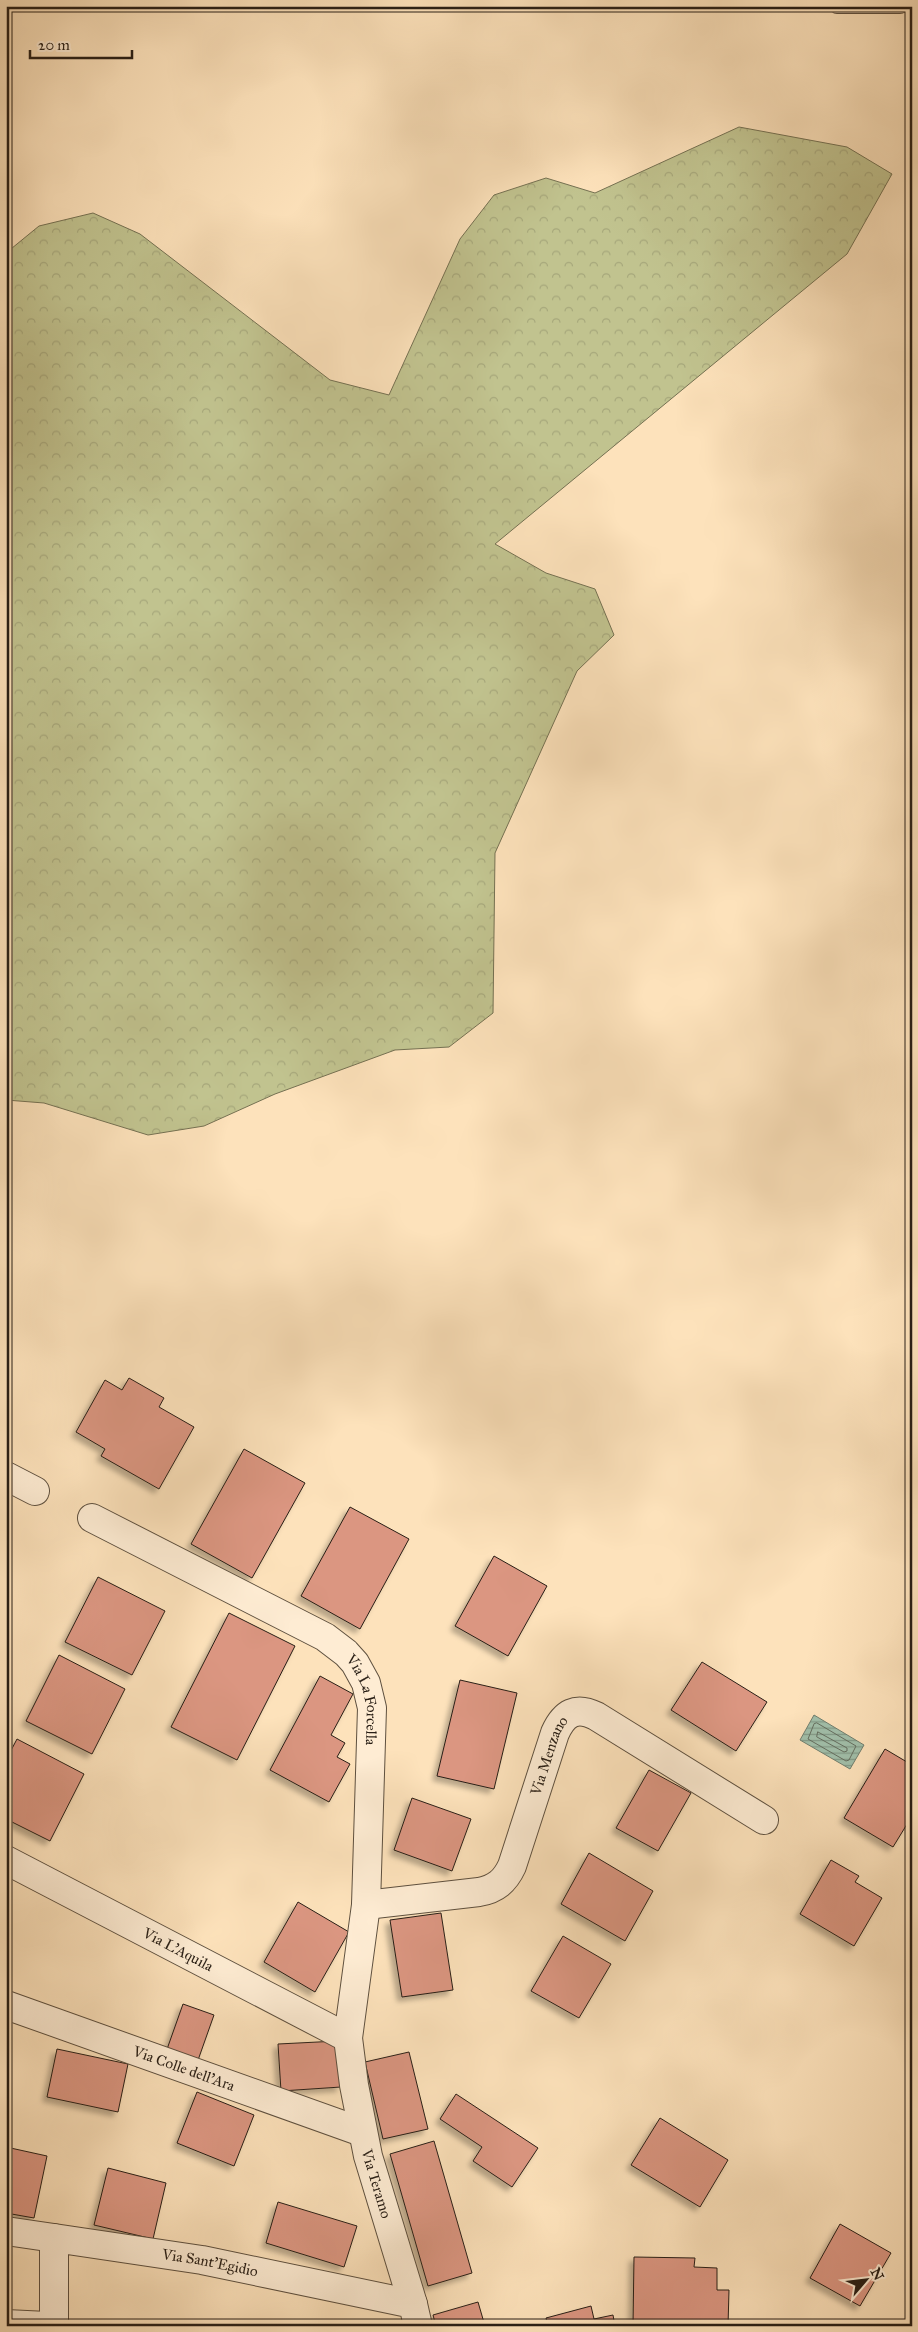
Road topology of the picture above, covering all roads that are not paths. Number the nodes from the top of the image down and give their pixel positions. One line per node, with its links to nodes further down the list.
1 (837, 6): 2 (lane)
2 (900, 6)
3 (6, 1476): 4 (street)
4 (35, 1491)
5 (92, 1518): 8 (street, Via La Forcella)
6 (764, 1820): 8 (street, Via Menzano)
7 (6, 1860): 10 (street, Via L'Aquila)
8 (366, 1906): 10 (street, Via La Forcella)
9 (6, 2005): 11 (street, Via Colle dell'Ara)
10 (348, 2038): 11 (street, Via Teramo)
11 (362, 2132): 14 (street, Via Teramo)
12 (6, 2231): 13 (street, Via Sant'Egidio)
13 (54, 2238): 14 (street, Via Sant'Egidio); 17 (street)
14 (416, 2315)
15 (6, 2324): 16 (street)
16 (47, 2326)
17 (54, 2326)

